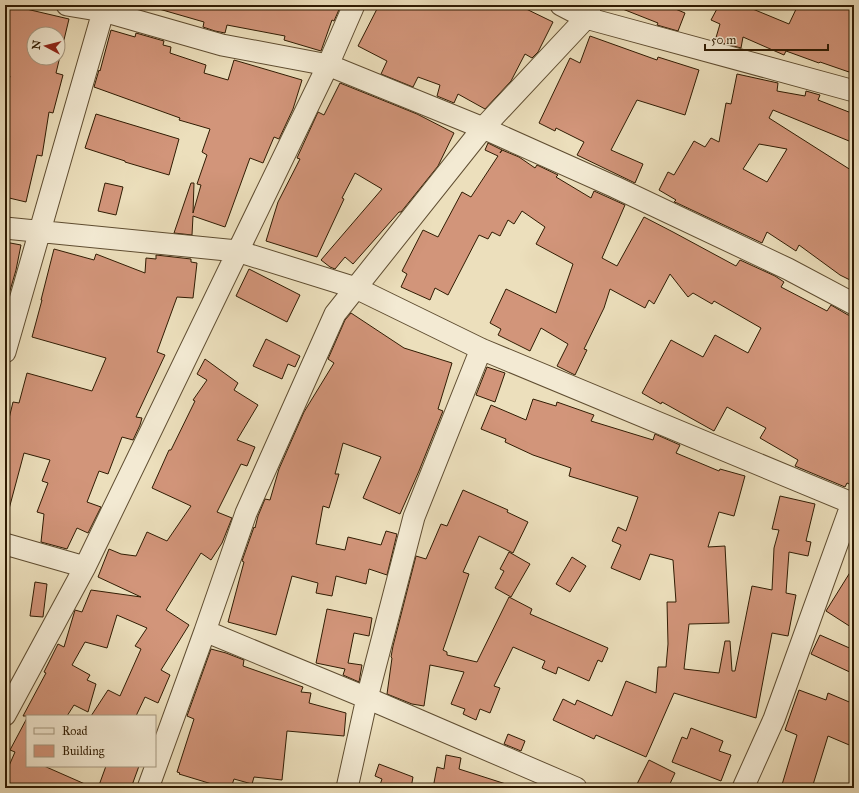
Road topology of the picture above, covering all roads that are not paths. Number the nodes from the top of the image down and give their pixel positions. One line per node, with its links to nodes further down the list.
1 (67, 5): 4 (street)
2 (354, 5): 6 (street)
3 (561, 5): 5 (street)
4 (104, 8): 6 (street); 10 (street)
5 (588, 12): 7 (street); 8 (street)
6 (328, 65): 8 (street); 11 (street)
7 (854, 91)
8 (483, 128): 12 (street); 13 (street)
9 (5, 228): 10 (street)
10 (40, 231): 11 (street); 15 (street)
11 (237, 251): 12 (street); 18 (street)
12 (356, 288): 14 (street); 19 (street)
13 (854, 304)
14 (481, 349): 16 (street); 20 (street)
15 (5, 352)
16 (853, 504): 27 (street)
17 (5, 544): 18 (street)
18 (84, 567): 21 (street)
19 (205, 631): 20 (street); 22 (street)
20 (367, 698): 25 (street); 26 (street)
21 (5, 715)
22 (156, 766)
23 (156, 767): 24 (street)
24 (148, 788)
25 (347, 788)
26 (576, 788)
27 (743, 788)

